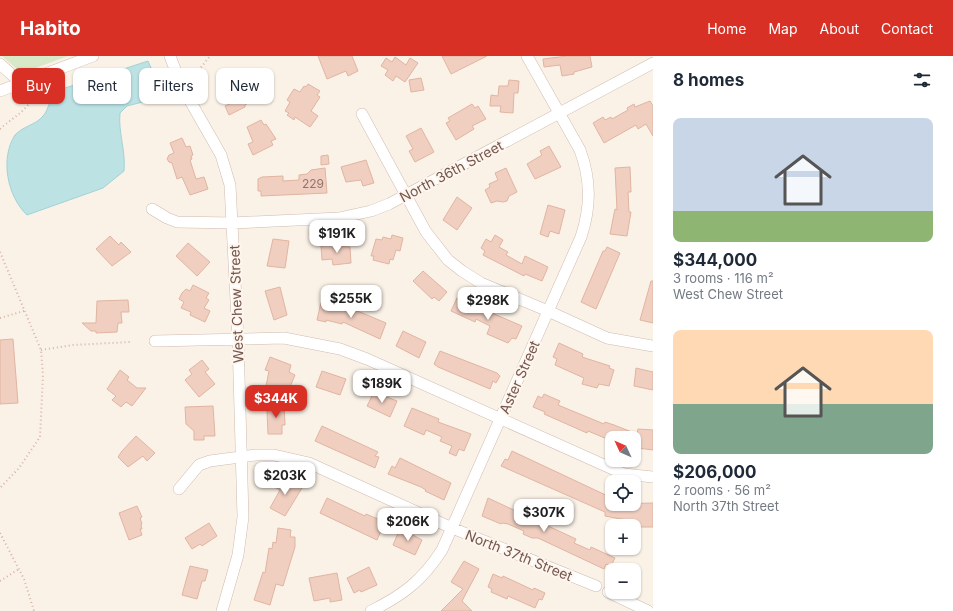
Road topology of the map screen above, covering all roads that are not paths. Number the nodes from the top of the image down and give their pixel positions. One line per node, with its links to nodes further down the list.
1 (93, 56): 6 (street)
2 (170, 56): 14 (street, West Chew Street)
3 (527, 56): 10 (street, Aster Street)
4 (653, 63): 10 (street, North 36th Street)
5 (0, 64): 7 (street)
6 (61, 68)
7 (12, 75)
8 (12, 86): 9 (street)
9 (0, 91)
10 (560, 113): 12 (street, North 36th Street); 15 (street, Aster Street)
11 (362, 114): 12 (street)
12 (406, 195): 14 (street, North 36th Street); 15 (street)
13 (152, 208): 14 (street, North 36th Street)
14 (232, 223): 16 (street, West Chew Street)
15 (548, 311): 18 (street); 19 (street, Aster Street)
16 (238, 339): 17 (street); 19 (street); 20 (street, West Chew Street)
17 (155, 341)
18 (653, 346)
19 (500, 419): 21 (street); 23 (street, Aster Street)
20 (241, 456): 22 (street, North 37th Street); 23 (street, North 37th Street); 26 (street, West Chew Street)
21 (653, 477)
22 (179, 489)
23 (452, 528): 24 (street, North 37th Street); 27 (street, Aster Street)
24 (596, 586)
25 (623, 599): 28 (street)
26 (222, 611)
27 (371, 611)
28 (648, 611)

